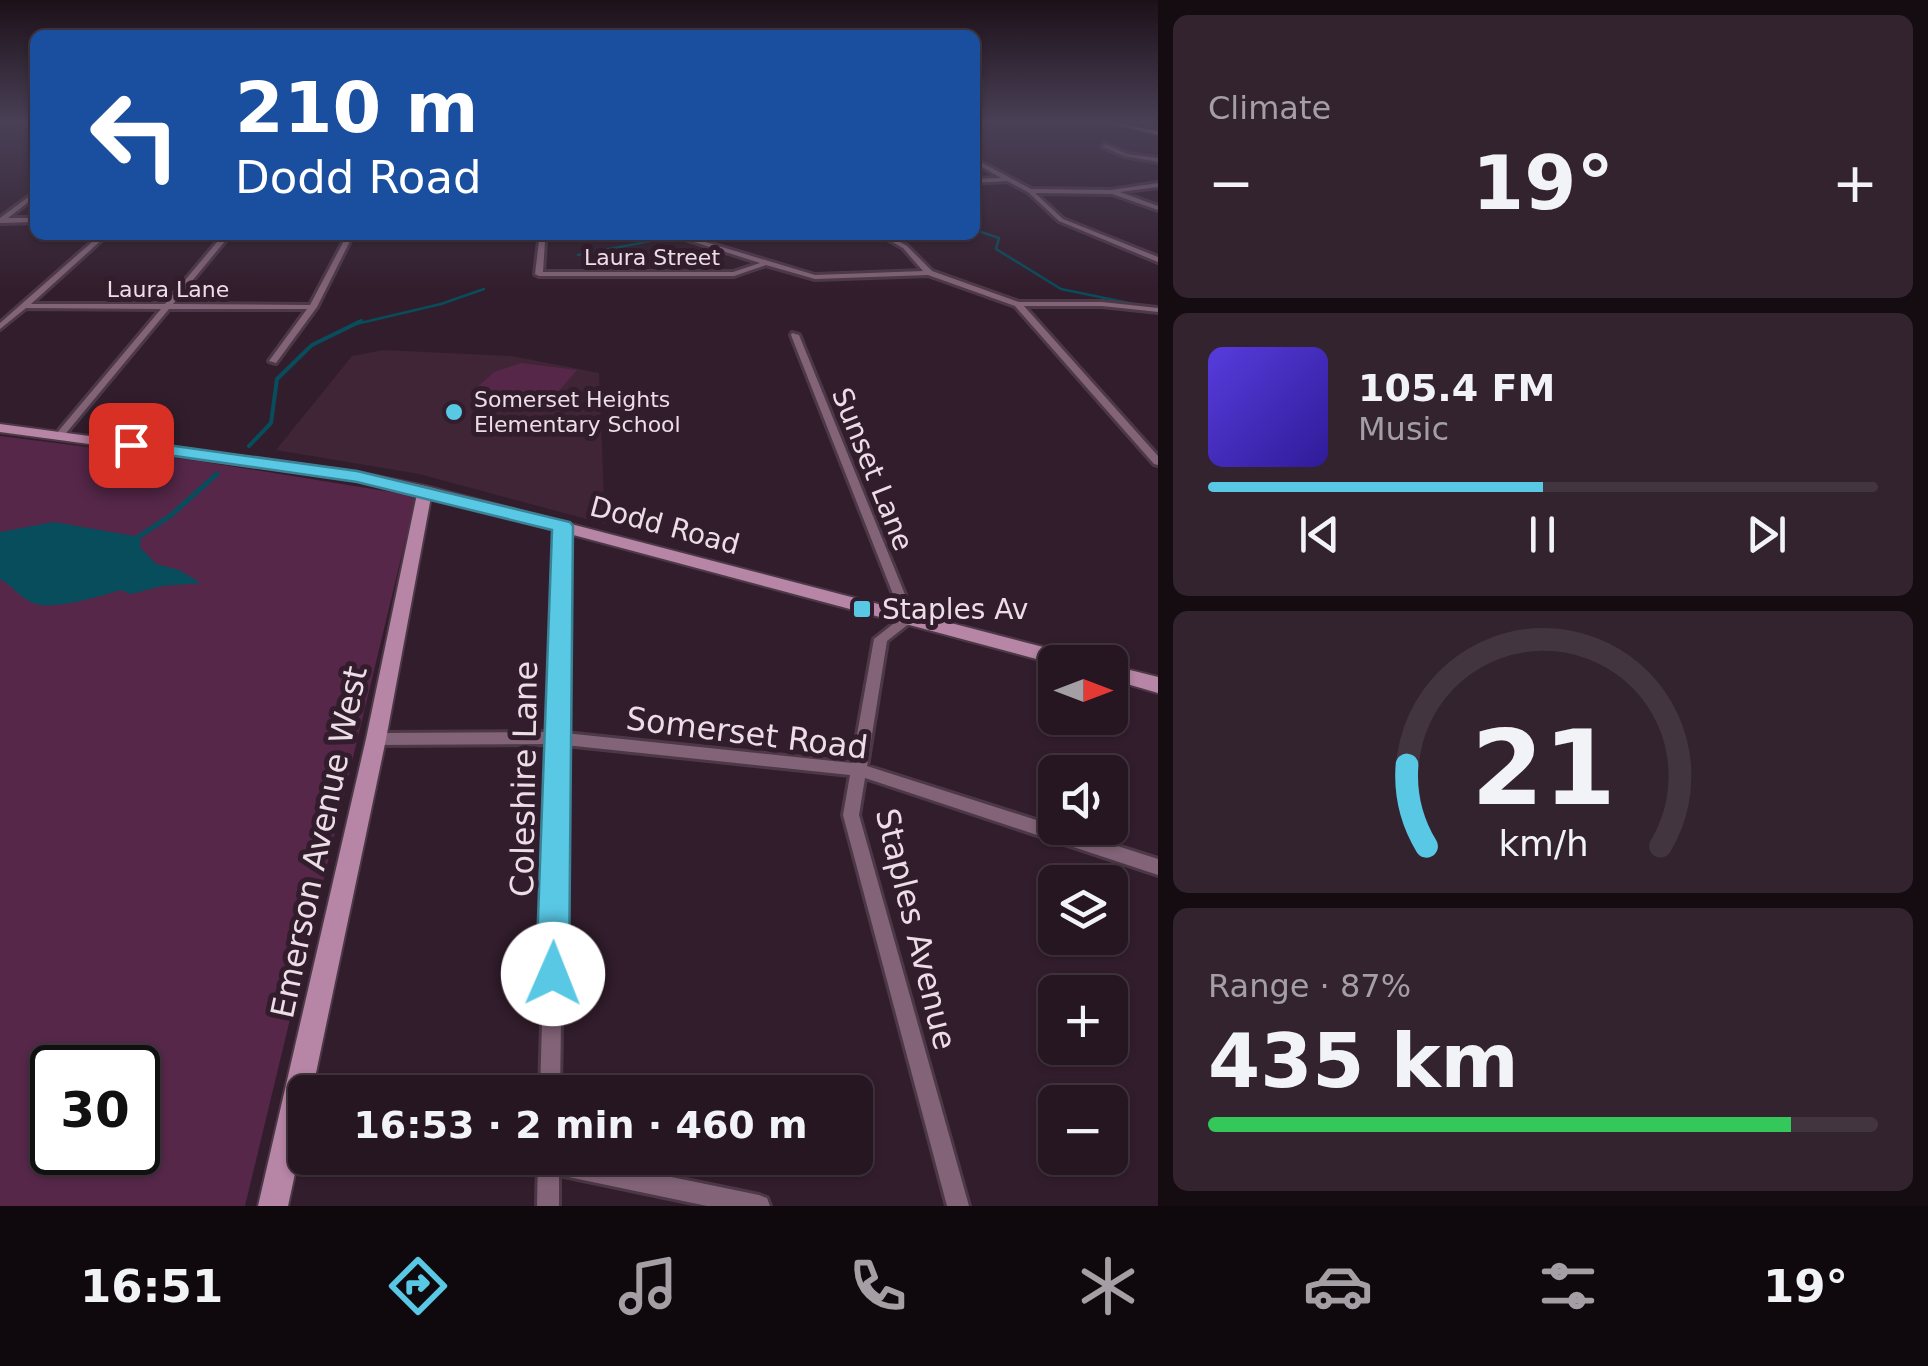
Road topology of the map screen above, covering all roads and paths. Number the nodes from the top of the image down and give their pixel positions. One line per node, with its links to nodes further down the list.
1 (1008, 179): 2 (street); 4 (street)
2 (980, 181)
3 (1158, 185): 5 (street)
4 (1030, 191): 5 (street); 16 (street)
5 (1110, 192): 7 (street)
6 (30, 198): 8 (street)
7 (1158, 208)
8 (0, 220): 9 (street)
9 (30, 220)
10 (98, 240): 20 (street)
11 (224, 240): 21 (street)
12 (347, 240): 22 (street)
13 (691, 240): 17 (street)
14 (892, 240): 18 (street)
15 (542, 241): 17 (street, Laura Street)
16 (1158, 260)
17 (763, 264): 18 (street)
18 (929, 273): 19 (street)
19 (1018, 304): 23 (street); 29 (street)
20 (23, 306): 21 (street, Laura Lane); 24 (street)
21 (168, 306): 22 (street, Laura Lane); 28 (street)
22 (313, 307): 26 (street)
23 (1158, 310)
24 (0, 327)
25 (795, 335): 32 (street, Sunset Lane)
26 (274, 361)
27 (0, 428): 28 (main road, Dodd Road)
28 (59, 436): 30 (main road, Dodd Road)
29 (1158, 462)
30 (425, 490): 31 (main road, Dodd Road); 36 (main road, Emerson Avenue West)
31 (562, 526): 32 (main road, Dodd Road); 37 (street, Coleshire Lane)
32 (909, 619): 33 (main road, Dodd Road); 38 (street, Staples Avenue)
33 (1038, 653)
34 (1128, 677): 35 (main road)
35 (1158, 685)
36 (376, 738): 37 (street, Somerset Road); 43 (main road, Emerson Avenue West)
37 (558, 738): 38 (street, Somerset Road); 40 (street, Coleshire Lane)
38 (860, 770): 39 (street, Somerset Road); 46 (street, Staples Avenue)
39 (1158, 867)
40 (550, 1075)
41 (549, 1175): 44 (street)
42 (617, 1175): 45 (street)
43 (273, 1206)
44 (548, 1206)
45 (759, 1206)
46 (958, 1206)

